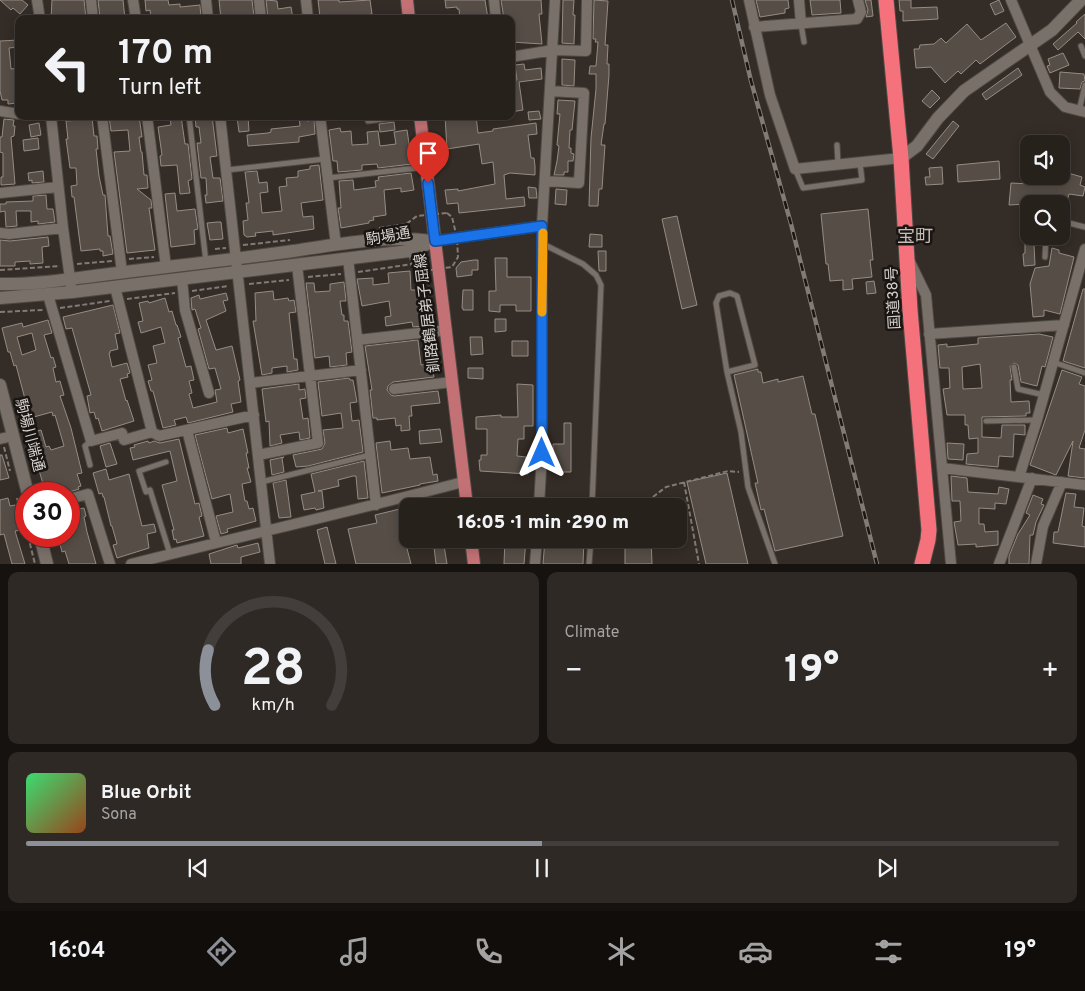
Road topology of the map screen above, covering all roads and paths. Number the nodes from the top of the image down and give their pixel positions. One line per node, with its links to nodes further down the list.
1 (37, 0): 17 (street)
2 (91, 0): 18 (street)
3 (133, 0): 19 (street)
4 (206, 0): 20 (street)
5 (259, 0): 21 (street)
6 (306, 0): 22 (street)
7 (407, 0): 23 (main road)
8 (494, 0): 24 (street)
9 (555, 0): 30 (street)
10 (587, 0): 30 (street)
11 (749, 0): 26 (street)
12 (799, 0): 25 (street)
13 (858, 0): 25 (street)
14 (886, 0): 48 (highway, 国道38号)
15 (1011, 0): 28 (street)
16 (1082, 0): 28 (street)
17 (39, 15)
18 (93, 15)
19 (135, 15)
20 (208, 15)
21 (261, 15)
22 (308, 15)
23 (406, 15)
24 (496, 15)
25 (801, 24): 26 (street); 27 (lane)
26 (754, 27): 53 (street)
27 (804, 42)
28 (1030, 44): 36 (street); 48 (street)
29 (1081, 46): 32 (lane)
30 (553, 50): 31 (street); 34 (street)
31 (515, 56)
32 (1085, 56)
33 (1085, 85): 36 (lane)
34 (550, 91): 56 (street); 56 (street)
35 (0, 111): 37 (street)
36 (1082, 111)
37 (15, 113)
38 (52, 120): 57 (street)
39 (103, 120): 79 (street)
40 (148, 120): 77 (street)
41 (189, 120): 73 (lane)
42 (221, 120): 54 (street)
43 (321, 120): 49 (street)
44 (376, 120): 46 (lane)
45 (420, 120): 52 (main road, 釧路鶴居弟子屈線)
46 (368, 121)
47 (837, 145): 51 (lane)
48 (901, 158): 50 (street); 69 (highway, 国道38号)
49 (326, 159): 54 (lane); 55 (street)
50 (860, 163): 51 (street); 53 (lane)
51 (838, 165): 53 (street)
52 (426, 167): 55 (lane); 64 (main road, 釧路鶴居弟子屈線)
53 (795, 169)
54 (227, 170): 72 (street)
55 (328, 178): 66 (street)
56 (545, 181): 60 (street)
57 (58, 187): 58 (street); 62 (street)
58 (0, 193)
59 (1070, 223): 61 (lane)
60 (542, 226): 64 (street); 65 (street)
61 (1085, 227)
62 (62, 228): 63 (street); 75 (street)
63 (0, 233)
64 (435, 241): 66 (street, 駒場通); 71 (street, 駒場通); 95 (main road, 釧路鶴居弟子屈線)
65 (543, 244): 134 (street); 135 (lane)
66 (336, 245): 72 (street, 駒場通)
67 (1046, 245): 70 (lane)
68 (1085, 248): 94 (street)
69 (908, 257): 96 (street); 157 (highway, 国道38号)
70 (1045, 257)
71 (348, 258): 76 (street, 駒場通); 80 (street)
72 (236, 259): 73 (street, 駒場通); 84 (street)
73 (206, 262): 77 (street, 駒場通)
74 (413, 264): 80 (path)
75 (67, 265): 78 (path); 81 (street)
76 (297, 265): 82 (street); 84 (street, 駒場通)
77 (166, 267): 79 (street, 駒場通)
78 (0, 270)
79 (122, 272): 81 (street, 駒場通)
80 (350, 273): 82 (path); 97 (street)
81 (70, 278): 85 (street, 駒場通); 87 (street)
82 (298, 278): 84 (path); 103 (street)
83 (182, 279): 84 (street, 駒場通); 86 (street, 駒場通); 88 (street)
84 (237, 279): 88 (path); 105 (street)
85 (0, 284)
86 (116, 287): 87 (street, 駒場通); 91 (street)
87 (72, 292): 89 (street, 駒場通)
88 (183, 292): 91 (path); 108 (street)
89 (48, 294): 90 (street, 駒場通); 92 (street)
90 (0, 298)
91 (119, 300): 92 (path); 114 (street)
92 (52, 309): 93 (path); 117 (street)
93 (0, 312)
94 (1064, 325): 96 (street); 98 (street)
95 (446, 330): 97 (street); 104 (main road, 釧路鶴居弟子屈線)
96 (929, 334): 122 (street)
97 (358, 340): 100 (street)
98 (1053, 362): 102 (lane); 109 (street)
99 (1014, 367): 109 (lane)
100 (361, 370): 103 (street); 118 (street)
101 (727, 372): 101 (lane); 123 (lane)
102 (1085, 373)
103 (310, 377): 105 (street); 119 (street)
104 (452, 382): 107 (street); 128 (main road, 釧路鶴居弟子屈線)
105 (250, 383): 110 (street)
106 (0, 385): 115 (street, 駒場川端通)
107 (394, 389)
108 (209, 393)
109 (1044, 395): 111 (street)
110 (254, 415): 113 (street); 119 (street)
111 (1037, 420): 112 (lane); 124 (street)
112 (986, 421)
113 (187, 430): 114 (street); 139 (street)
114 (152, 432): 117 (street)
115 (13, 436): 116 (street); 126 (street, 駒場川端通)
116 (0, 439)
117 (91, 441): 121 (lane)
118 (371, 454): 127 (lane); 137 (street)
119 (258, 455): 127 (street)
120 (166, 462): 145 (lane)
121 (90, 465)
122 (942, 468): 124 (street); 158 (street)
123 (745, 471): 129 (path); 156 (lane)
124 (1019, 477): 125 (street)
125 (1032, 478): 130 (street); 159 (street)
126 (25, 482)
127 (261, 482): 138 (street)
128 (463, 482): 133 (main road, 釧路鶴居弟子屈線); 137 (street)
129 (684, 482): 136 (path); 155 (path)
130 (1062, 482): 131 (street); 160 (street)
131 (1085, 485)
132 (80, 496): 149 (street)
133 (466, 498)
134 (539, 498)
135 (592, 498)
136 (651, 498)
137 (376, 505): 138 (street)
138 (266, 530): 139 (street); 151 (street)
139 (216, 542): 145 (street)
140 (31, 547): 147 (path)
141 (43, 547): 148 (street)
142 (472, 548): 152 (main road)
143 (536, 548): 153 (street)
144 (590, 548): 154 (lane)
145 (170, 554): 146 (street)
146 (152, 561): 150 (street)
147 (35, 564)
148 (47, 564)
149 (110, 564)
150 (131, 564)
151 (270, 564)
152 (474, 564)
153 (535, 564)
154 (589, 564)
155 (699, 564)
156 (775, 564)
157 (922, 564)
158 (951, 564)
159 (998, 564)
160 (1036, 564)

